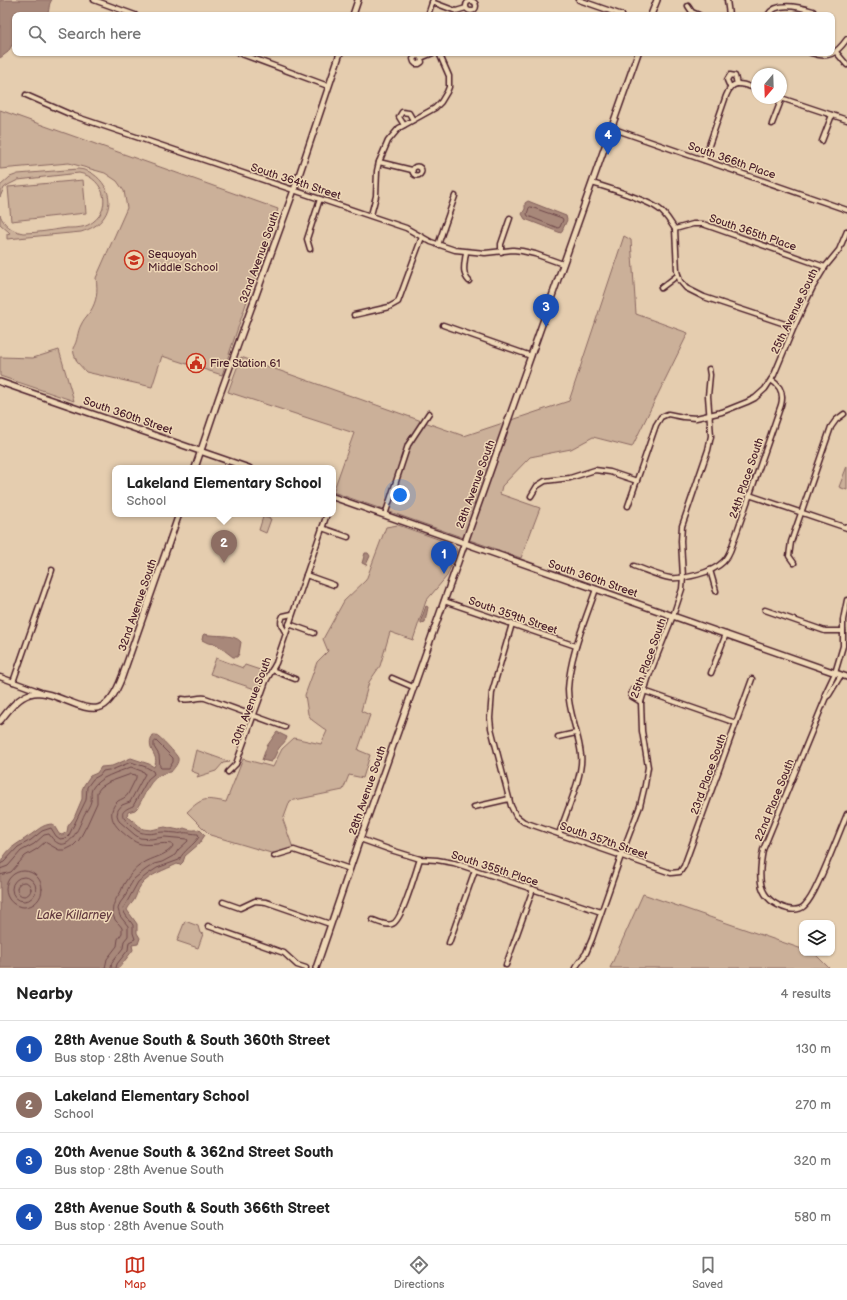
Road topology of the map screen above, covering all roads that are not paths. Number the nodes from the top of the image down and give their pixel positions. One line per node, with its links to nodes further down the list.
1 (94, 0): 10 (street)
2 (358, 0): 11 (street)
3 (578, 0): 13 (street)
4 (657, 0): 14 (street)
5 (727, 0): 16 (street)
6 (432, 1): 8 (street); 12 (street)
7 (688, 6): 15 (street)
8 (466, 8)
9 (813, 11): 17 (street)
10 (127, 12)
11 (354, 12)
12 (429, 12)
13 (613, 12)
14 (652, 12)
15 (692, 12)
16 (729, 12)
17 (770, 12)
18 (847, 40): 19 (street)
19 (836, 52): 26 (street)
20 (246, 56): 28 (street)
21 (339, 56): 28 (street, 32nd Avenue South)
22 (426, 56): 25 (street)
23 (440, 56): 35 (street)
24 (637, 56): 39 (street, 28th Avenue South)
25 (422, 58)
26 (847, 66)
27 (737, 84): 29 (street); 29 (street); 30 (street)
28 (328, 86): 45 (street, 32nd Avenue South)
29 (731, 86): 41 (street)
30 (751, 88)
31 (26, 95): 45 (street, South 364th Street)
32 (787, 100): 34 (street)
33 (779, 104): 37 (street)
34 (832, 115): 36 (street); 40 (street)
35 (413, 120): 38 (street); 38 (street)
36 (847, 120)
37 (772, 124)
38 (404, 125): 42 (street)
39 (611, 128): 41 (street, South 366th Place); 44 (street, 28th Avenue South)
40 (822, 141)
41 (704, 160): 48 (street, South 366th Place)
42 (379, 162): 43 (street); 49 (street)
43 (412, 170)
44 (592, 183): 51 (street); 58 (street, 28th Avenue South)
45 (294, 190): 47 (street, South 364th Street); 73 (street, 32nd Avenue South)
46 (455, 196): 54 (street)
47 (320, 199): 49 (street, South 364th Street); 55 (street)
48 (847, 210)
49 (371, 215): 53 (street, South 364th Street)
50 (510, 218): 57 (street)
51 (675, 229): 59 (street, South 365th Place); 60 (street)
52 (847, 231): 59 (street, 25th Avenue South)
53 (422, 237): 54 (street, South 364th Street); 63 (street)
54 (438, 245): 56 (street, South 364th Street)
55 (310, 249)
56 (466, 252): 57 (street, South 364th Street); 61 (street)
57 (501, 252): 58 (street, South 364th Street)
58 (563, 264): 66 (street, 28th Avenue South)
59 (825, 267): 65 (street, 25th Avenue South)
60 (678, 275): 62 (street); 65 (street)
61 (469, 281)
62 (661, 288)
63 (354, 315)
64 (443, 325): 66 (street)
65 (794, 327): 68 (street, 25th Avenue South)
66 (531, 356): 88 (street, 28th Avenue South)
67 (709, 369): 72 (street, 25th Place South)
68 (771, 380): 72 (street, 25th Avenue South); 77 (street, 24th Place South)
69 (0, 382): 73 (street, South 360th Street)
70 (429, 413): 82 (street)
71 (844, 414): 81 (street)
72 (710, 415): 76 (street, 25th Avenue South); 94 (street, 25th Place South)
73 (201, 451): 74 (street, 32nd Avenue South); 75 (street, South 360th Street)
74 (197, 465)
75 (241, 465)
76 (637, 481): 78 (street); 80 (street)
77 (750, 495): 81 (street); 92 (street, 24th Place South)
78 (531, 496)
79 (336, 499): 82 (street, South 360th Street)
80 (628, 506)
81 (802, 513): 86 (street); 89 (street)
82 (385, 515): 88 (street, South 360th Street)
83 (178, 517): 122 (street, 32nd Avenue South)
84 (326, 517): 85 (street, 30th Avenue South)
85 (322, 528): 87 (street); 93 (street, 30th Avenue South)
86 (847, 528)
87 (348, 537)
88 (464, 543): 96 (street, South 360th Street); 99 (street, 28th Avenue South)
89 (794, 562)
90 (634, 566): 94 (street, 24th Place South)
91 (52, 570): 118 (street)
92 (710, 570): 94 (street, 24th Place South); 97 (street)
93 (306, 575): 95 (street); 101 (street, 30th Avenue South)
94 (683, 577): 102 (street, 25th Place South)
95 (334, 585)
96 (596, 589): 102 (street, South 360th Street); 109 (street)
97 (716, 591)
98 (847, 600): 105 (street, 22nd Place South)
99 (444, 601): 104 (street, South 359th Street); 120 (street, 28th Avenue South)
100 (765, 610): 105 (street)
101 (292, 614): 103 (street, 30th Avenue South); 106 (street, 30th Avenue South)
102 (673, 616): 108 (street, South 360th Street); 119 (street, 25th Place South)
103 (289, 624): 106 (street, 30th Avenue South); 107 (street)
104 (512, 624): 109 (street, South 359th Street); 132 (street)
105 (843, 631): 112 (street, 22nd Place South)
106 (286, 633): 110 (street, 30th Avenue South)
107 (314, 633)
108 (726, 634): 111 (street); 112 (street, South 360th Street)
109 (576, 646): 129 (street)
110 (272, 670): 116 (street); 125 (street, 30th Avenue South)
111 (711, 672)
112 (838, 674): 114 (street, South 360th Street); 134 (street, 22nd Place South)
113 (0, 677): 118 (street)
114 (847, 677)
115 (392, 678): 120 (street)
116 (295, 679)
117 (752, 679): 127 (street, 23rd Place South)
118 (13, 682): 122 (street)
119 (646, 685): 121 (street, 25th Place South); 124 (street)
120 (413, 688): 136 (street, 28th Avenue South)
121 (644, 691): 124 (street, 25th Place South); 127 (street)
122 (44, 693): 126 (street)
123 (182, 699): 125 (street)
124 (641, 702): 138 (street, 25th Place South)
125 (254, 716): 128 (street); 131 (street, 30th Avenue South)
126 (0, 721)
127 (736, 723): 142 (street, 23rd Place South)
128 (285, 727)
129 (576, 733): 130 (street); 135 (street)
130 (558, 737)
131 (228, 772)
132 (509, 799): 133 (street); 135 (street, South 357th Street)
133 (474, 807)
134 (847, 814)
135 (559, 834): 138 (street, South 357th Street)
136 (360, 838): 139 (street, South 355th Place); 140 (street, 28th Avenue South)
137 (274, 856): 140 (street)
138 (621, 856): 142 (street, South 357th Street); 145 (street, 25th Place South)
139 (420, 859): 141 (street, South 355th Place); 146 (street)
140 (350, 869): 147 (street, 28th Avenue South)
141 (475, 870): 143 (street, South 355th Place); 149 (street)
142 (678, 873)
143 (533, 889): 145 (street, South 355th Place); 150 (street)
144 (223, 902): 147 (street)
145 (601, 912): 153 (street, 25th Place South)
146 (373, 920)
147 (330, 924): 152 (street, 28th Avenue South)
148 (208, 926): 151 (street)
149 (449, 943)
150 (506, 965)
151 (306, 968)
152 (316, 968)
153 (575, 968)

